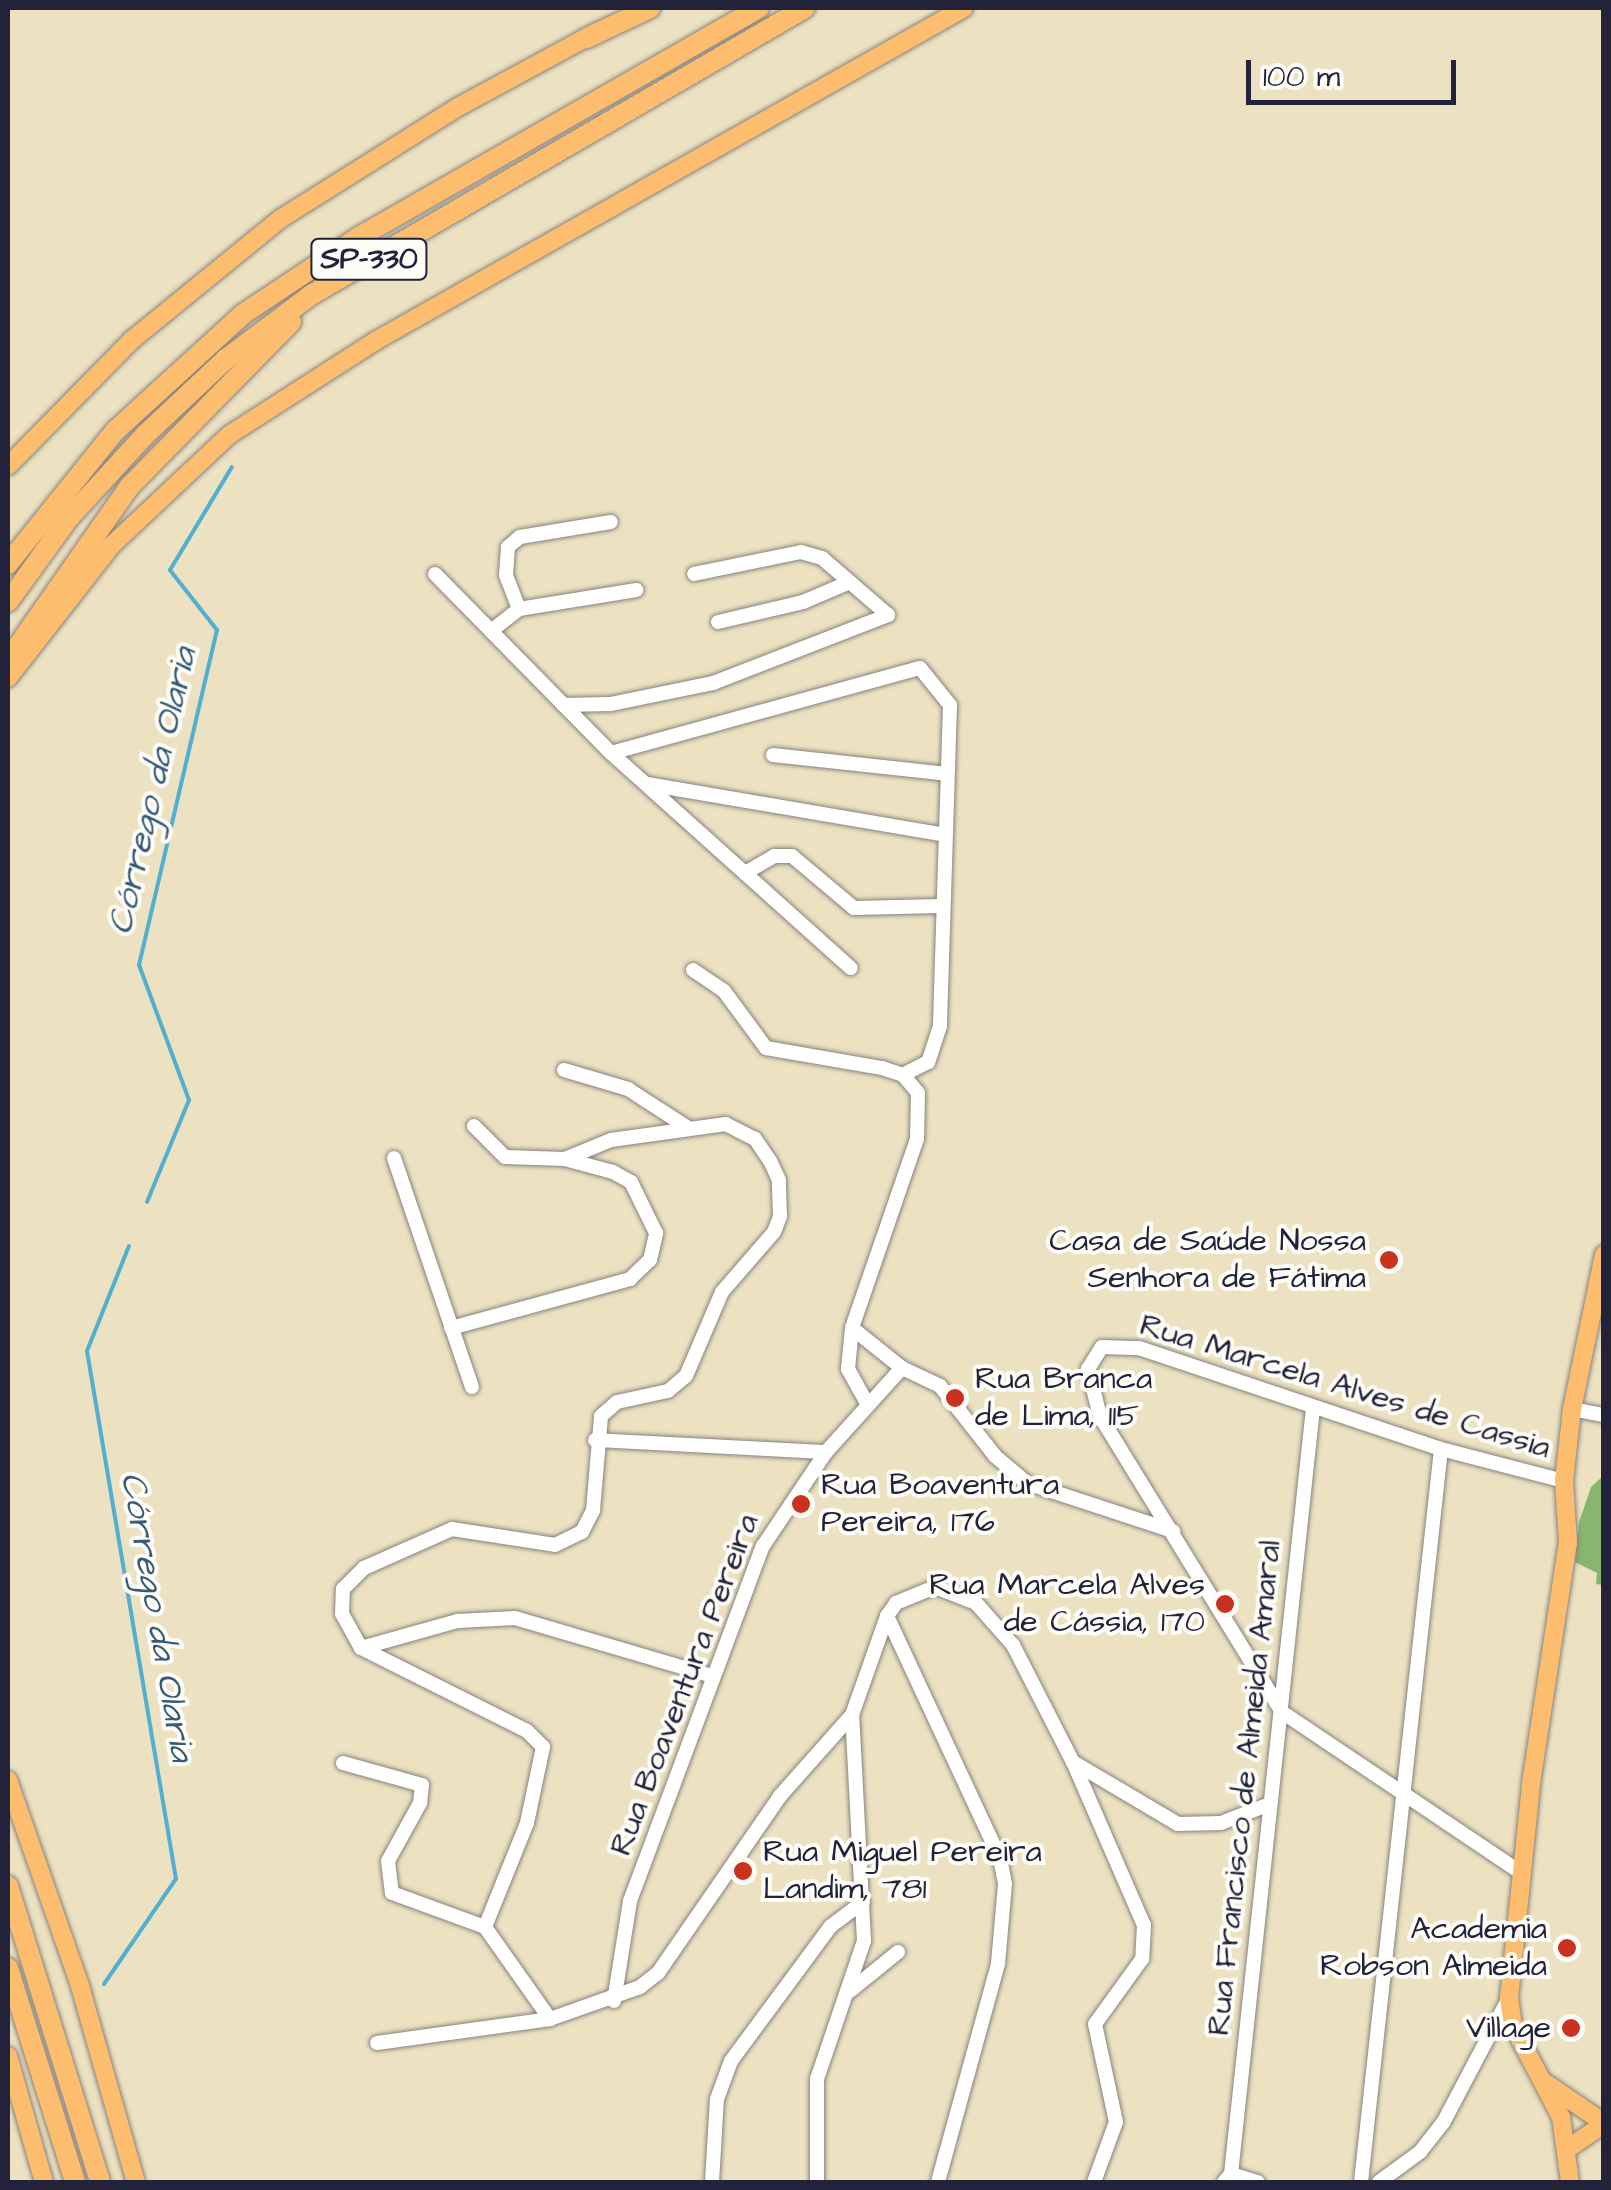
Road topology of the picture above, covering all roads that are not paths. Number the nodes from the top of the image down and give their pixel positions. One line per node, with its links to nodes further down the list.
1 (637, 8): 6 (main road)
2 (650, 8): 6 (highway)
3 (758, 8): 10 (highway, SP-330)
4 (804, 8): 7 (highway, SP-330)
5 (964, 8): 20 (main road)
6 (587, 38): 8 (main road)
7 (311, 295): 15 (highway, SP-330); 19 (highway)
8 (8, 466)
9 (611, 522): 16 (street)
10 (8, 564)
11 (435, 574): 18 (street)
12 (694, 574): 13 (street)
13 (850, 582): 17 (street); 21 (street)
14 (636, 590): 16 (street)
15 (8, 602)
16 (519, 609): 18 (street)
17 (718, 622)
18 (491, 631): 21 (street)
19 (8, 660)
20 (8, 678)
21 (564, 704): 22 (street)
22 (611, 753): 24 (street); 25 (street)
23 (773, 755): 24 (street)
24 (947, 774): 26 (street)
25 (646, 784): 26 (street); 27 (street)
26 (944, 835): 28 (street)
27 (745, 873): 28 (street); 29 (street)
28 (940, 906): 32 (street)
29 (852, 968)
30 (693, 970): 32 (street)
31 (564, 1070): 34 (street)
32 (903, 1076): 39 (street)
33 (474, 1126): 36 (street)
34 (688, 1128): 36 (street); 46 (street)
35 (394, 1158): 38 (street)
36 (565, 1159): 38 (street)
37 (1604, 1254): 44 (main road)
38 (452, 1328): 41 (street)
39 (852, 1328): 40 (street); 42 (street)
40 (902, 1368): 42 (street, Rua Boaventura Pereira); 50 (street)
41 (472, 1388)
42 (866, 1402): 48 (street, Rua Boaventura Pereira)
43 (1313, 1408): 47 (street, Rua Marcela Alves de Cassia); 50 (street, Rua Marcela Alves de Cassia); 54 (street, Rua Francisco de Almeida Amaral)
44 (1572, 1410): 45 (street); 49 (main road)
45 (1604, 1415)
46 (595, 1440): 48 (street); 52 (street)
47 (1441, 1449): 49 (street, Rua Marcela Alves de Cassia); 59 (street)
48 (826, 1452): 53 (street, Rua Boaventura Pereira)
49 (1564, 1482): 61 (main road)
50 (1173, 1532): 54 (street, Rua Marcela Alves de Cassia)
51 (886, 1616): 55 (street); 56 (street); 83 (street)
52 (361, 1648): 53 (street); 64 (street)
53 (712, 1676): 69 (street, Rua Boaventura Pereira)
54 (1282, 1712): 59 (street, Rua Marcela Alves de Cassia); 60 (street, Rua Francisco de Almeida Amaral)
55 (852, 1715): 63 (street); 69 (street)
56 (1073, 1762): 60 (street); 84 (street)
57 (343, 1763): 64 (street)
58 (8, 1780): 80 (main road)
59 (1400, 1796): 61 (street, Rua Marcela Alves de Cassia); 86 (street)
60 (1270, 1804): 76 (street, Rua Francisco de Almeida Amaral)
61 (1520, 1872): 68 (main road)
62 (8, 1886): 79 (highway)
63 (863, 1902): 67 (street); 81 (street)
64 (486, 1927): 70 (street)
65 (898, 1952): 67 (street)
66 (8, 1968): 78 (highway)
67 (850, 1991): 82 (street)
68 (1508, 1998): 73 (main road); 87 (street)
69 (614, 2001): 70 (street)
70 (550, 2019): 71 (street)
71 (377, 2043)
72 (8, 2056): 77 (main road)
73 (1543, 2081): 74 (main road); 75 (main road)
74 (1604, 2123): 75 (main road)
75 (1570, 2147): 88 (main road)
76 (1228, 2178): 85 (street)
77 (44, 2182)
78 (74, 2182)
79 (100, 2182)
80 (136, 2182)
81 (712, 2182)
82 (818, 2182)
83 (938, 2182)
84 (1094, 2182)
85 (1258, 2182)
86 (1361, 2182)
87 (1379, 2182)
88 (1570, 2182)

